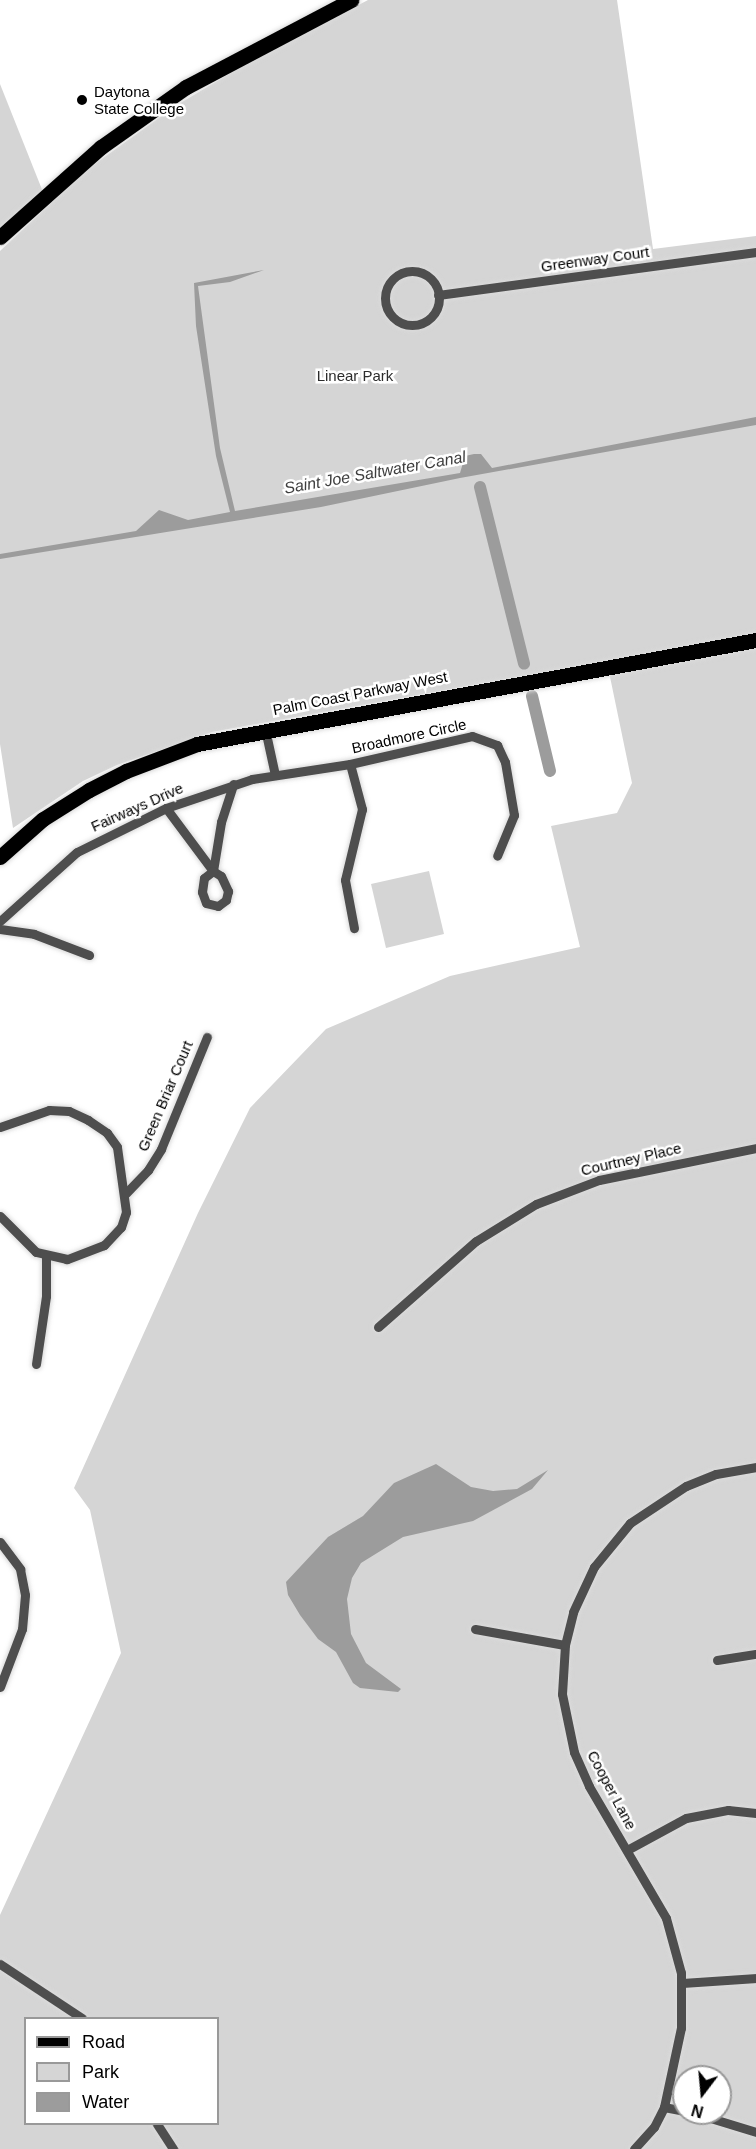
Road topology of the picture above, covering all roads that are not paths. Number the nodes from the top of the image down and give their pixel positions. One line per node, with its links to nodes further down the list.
1 (351, 0): 2 (main road)
2 (0, 237)
3 (756, 252): 4 (street, Greenway Court)
4 (438, 296): 4 (street)
5 (756, 640): 6 (main road, Palm Coast Parkway West)
6 (265, 729): 9 (street); 13 (main road, Palm Coast Parkway West)
7 (350, 764): 8 (street, Broadmore Circle); 12 (street, Broadmore Circle); 15 (street)
8 (317, 767): 9 (street, Fairways Drive)
9 (275, 775): 10 (street, Fairways Drive)
10 (233, 784): 11 (street, Fairways Drive); 11 (street)
11 (166, 808): 14 (street, Fairways Drive)
12 (497, 856)
13 (0, 857)
14 (0, 921)
15 (354, 928)
16 (0, 929): 17 (street)
17 (89, 956)
18 (207, 1037): 21 (street, Green Briar Court)
19 (0, 1127): 21 (street)
20 (756, 1148): 24 (street, Courtney Place)
21 (126, 1193): 23 (street)
22 (0, 1216): 23 (street)
23 (46, 1257): 25 (street)
24 (378, 1328)
25 (36, 1364)
26 (756, 1467): 29 (street, Cooper Lane)
27 (0, 1542): 32 (street)
28 (475, 1629): 29 (street)
29 (565, 1645): 34 (street, Cooper Lane)
30 (756, 1654): 31 (street)
31 (717, 1660)
32 (0, 1687)
33 (756, 1813): 34 (street)
34 (627, 1850): 37 (street, Cooper Lane)
35 (0, 1964): 38 (street)
36 (756, 1978): 37 (street)
37 (683, 1983): 39 (street, Cooper Lane)
38 (79, 2017)
39 (664, 2107): 40 (street); 45 (street, Cooper Lane)
40 (672, 2108)
41 (158, 2125): 44 (street)
42 (732, 2125): 43 (street)
43 (756, 2132)
44 (173, 2149)
45 (634, 2149)

